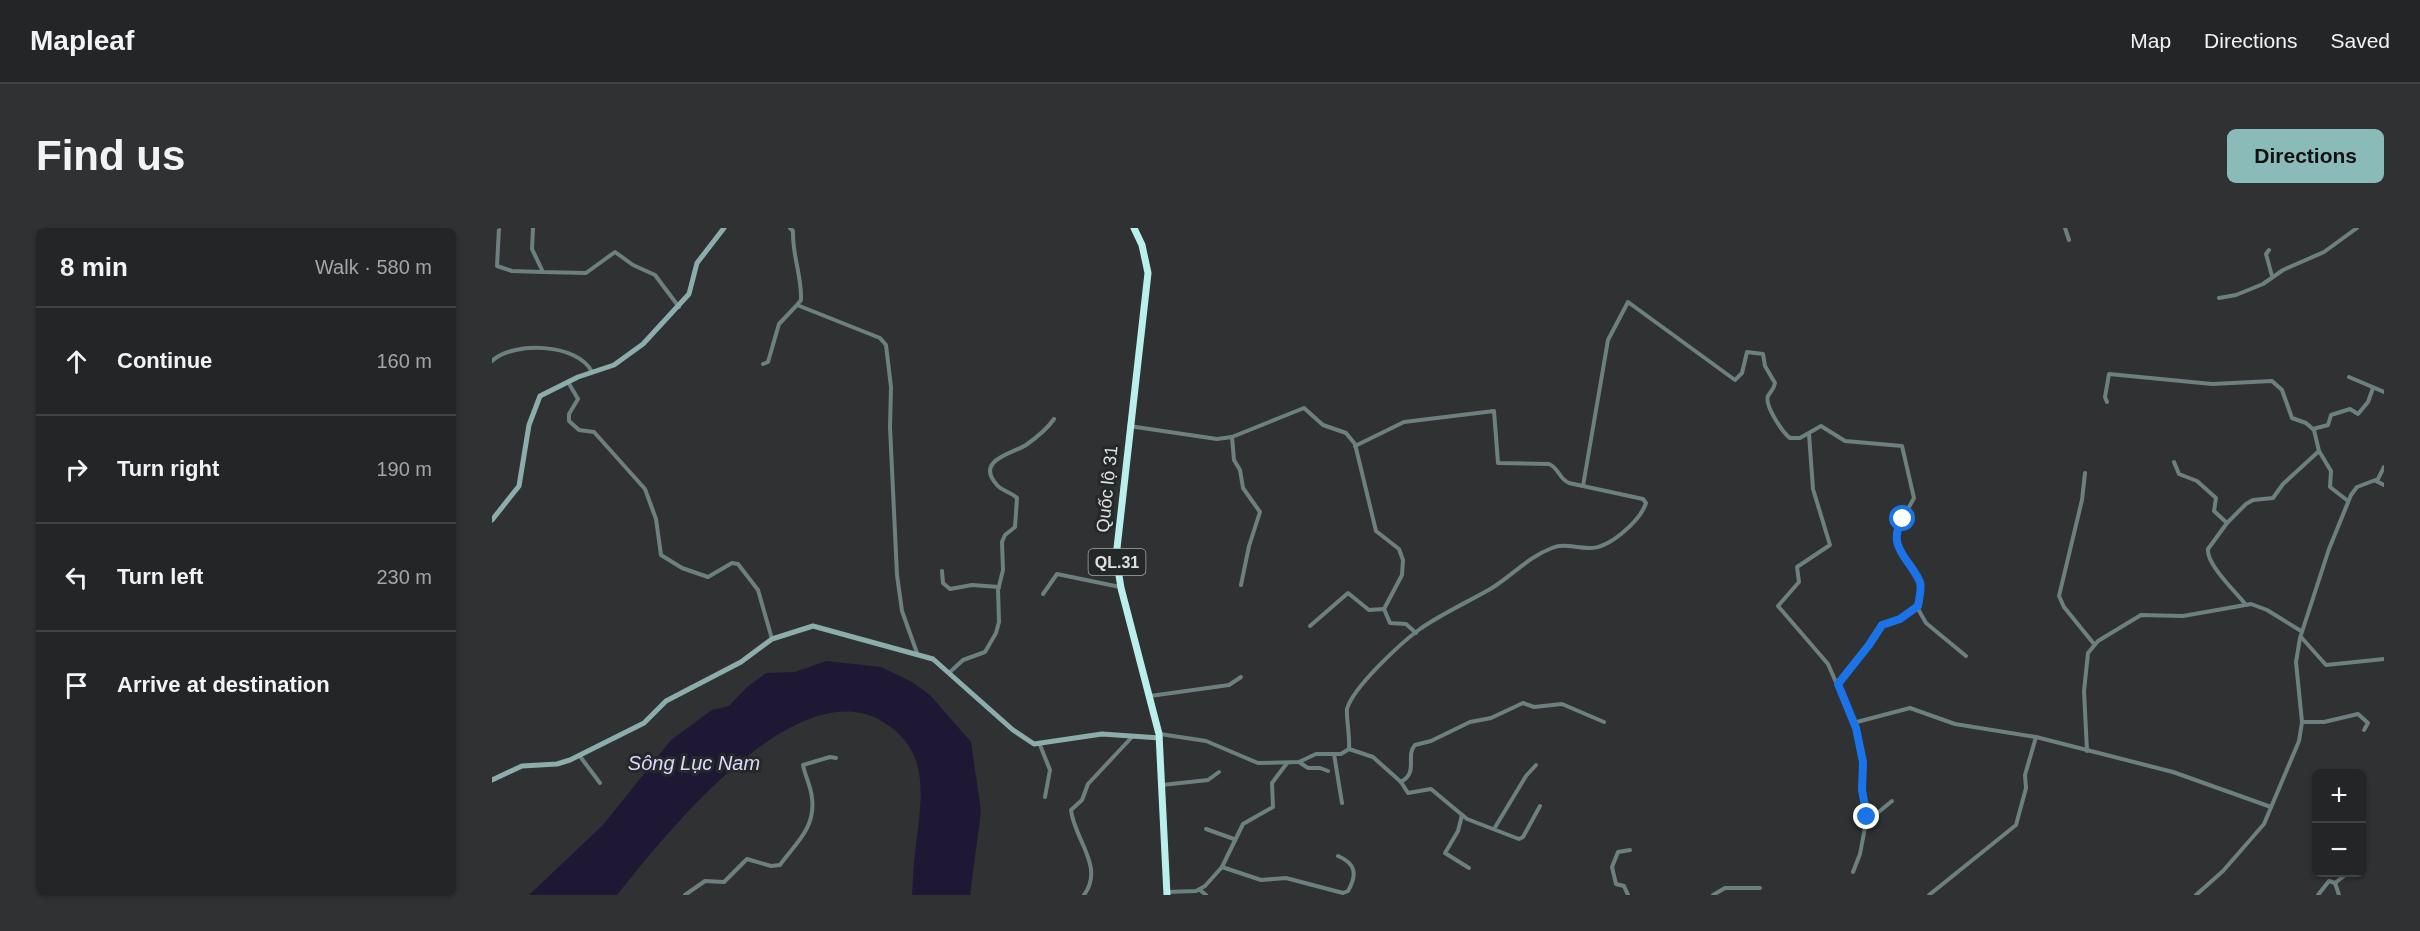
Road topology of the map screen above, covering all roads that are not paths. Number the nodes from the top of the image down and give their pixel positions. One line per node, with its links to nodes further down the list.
1 (499, 228): 10 (street)
2 (533, 228): 10 (street)
3 (724, 228): 14 (street)
4 (790, 228): 13 (street)
5 (1134, 228): 24 (highway, Quốc lộ 31 / QL.31)
6 (2065, 228): 8 (street)
7 (2357, 228): 11 (street)
8 (2069, 240)
9 (2269, 250): 11 (street)
10 (543, 272): 14 (street)
11 (2272, 276): 12 (street)
12 (2219, 298)
13 (797, 305): 16 (street); 53 (street)
14 (679, 307): 17 (street)
15 (492, 361): 17 (street)
16 (764, 364)
17 (592, 373): 19 (street)
18 (2349, 377): 20 (street)
19 (568, 382): 37 (street); 51 (street)
20 (2373, 388): 21 (street); 25 (street)
21 (2384, 392)
22 (2107, 402): 25 (street)
23 (1054, 419): 42 (street)
24 (1129, 426): 27 (street); 43 (highway, Quốc lộ 31 / QL.31)
25 (2313, 429): 29 (street)
26 (1809, 434): 35 (street); 46 (street); 58 (street)
27 (1232, 437): 28 (street); 41 (street)
28 (1355, 446): 35 (street); 47 (street)
29 (2319, 451): 36 (street); 39 (street)
30 (2174, 462): 39 (street)
31 (2384, 467): 33 (street)
32 (2085, 473): 52 (street)
33 (2376, 481): 34 (street); 36 (street)
34 (2384, 485)
35 (1582, 486): 49 (street)
36 (2348, 501): 50 (street)
37 (495, 511): 38 (street)
38 (492, 519)
39 (2227, 523): 45 (street)
40 (942, 571): 42 (street)
41 (1241, 585)
42 (999, 587): 56 (street)
43 (1121, 588): 44 (street); 59 (highway, Quốc lộ 31 / QL.31)
44 (1043, 594)
45 (2246, 604): 50 (street); 52 (street)
46 (1917, 607): 54 (street); 58 (street)
47 (1384, 609): 48 (street); 49 (street)
48 (1310, 626)
49 (1416, 633): 68 (street)
50 (2301, 634): 55 (street); 61 (street)
51 (772, 639): 53 (street); 71 (street)
52 (2094, 644): 69 (street)
53 (917, 653): 56 (street)
54 (1966, 656)
55 (2384, 659)
56 (950, 672): 67 (street)
57 (1241, 677): 59 (street)
58 (1838, 684): 62 (street)
59 (1150, 696): 65 (highway, Quốc lộ 31 / QL.31)
60 (1604, 722): 79 (street)
61 (2302, 722): 63 (street); 86 (street)
62 (1853, 723): 66 (street); 88 (street)
63 (2364, 730)
64 (1133, 736): 65 (street); 67 (street); 103 (street)
65 (1160, 736): 73 (street); 81 (highway, Quốc lộ 31 / QL.31)
66 (2037, 737): 69 (street); 107 (street)
67 (1040, 745): 82 (street)
68 (1349, 749): 70 (street); 79 (street)
69 (2087, 751): 86 (street)
70 (1334, 754): 74 (street); 84 (street)
71 (579, 755): 78 (street); 80 (street)
72 (836, 758): 102 (street)
73 (1287, 762): 74 (street); 91 (street)
74 (1299, 762): 76 (street)
75 (1536, 765): 90 (street)
76 (1328, 771)
77 (1219, 772): 81 (street)
78 (492, 780)
79 (1401, 782): 87 (street)
80 (600, 783)
81 (1162, 784): 101 (highway, Quốc lộ 31 / QL.31)
82 (1045, 797)
83 (1892, 801): 88 (street)
84 (1342, 803)
85 (1540, 806): 90 (street)
86 (2271, 807): 108 (street)
87 (1462, 815): 90 (street); 95 (street)
88 (1867, 817): 96 (street)
89 (1206, 829): 91 (street)
90 (1494, 829)
91 (1234, 839): 94 (street)
92 (1630, 850): 105 (street)
93 (1338, 856): 94 (street)
94 (1222, 867): 100 (street)
95 (1469, 868)
96 (1853, 872)
97 (2344, 877): 98 (street)
98 (2336, 883): 109 (street); 110 (street)
99 (1760, 888): 106 (street)
100 (1200, 890): 101 (street); 104 (street)
101 (1167, 893)
102 (685, 895)
103 (1084, 895)
104 (1206, 895)
105 (1628, 895)
106 (1713, 895)
107 (1929, 895)
108 (2196, 895)
109 (2318, 895)
110 (2339, 895)

